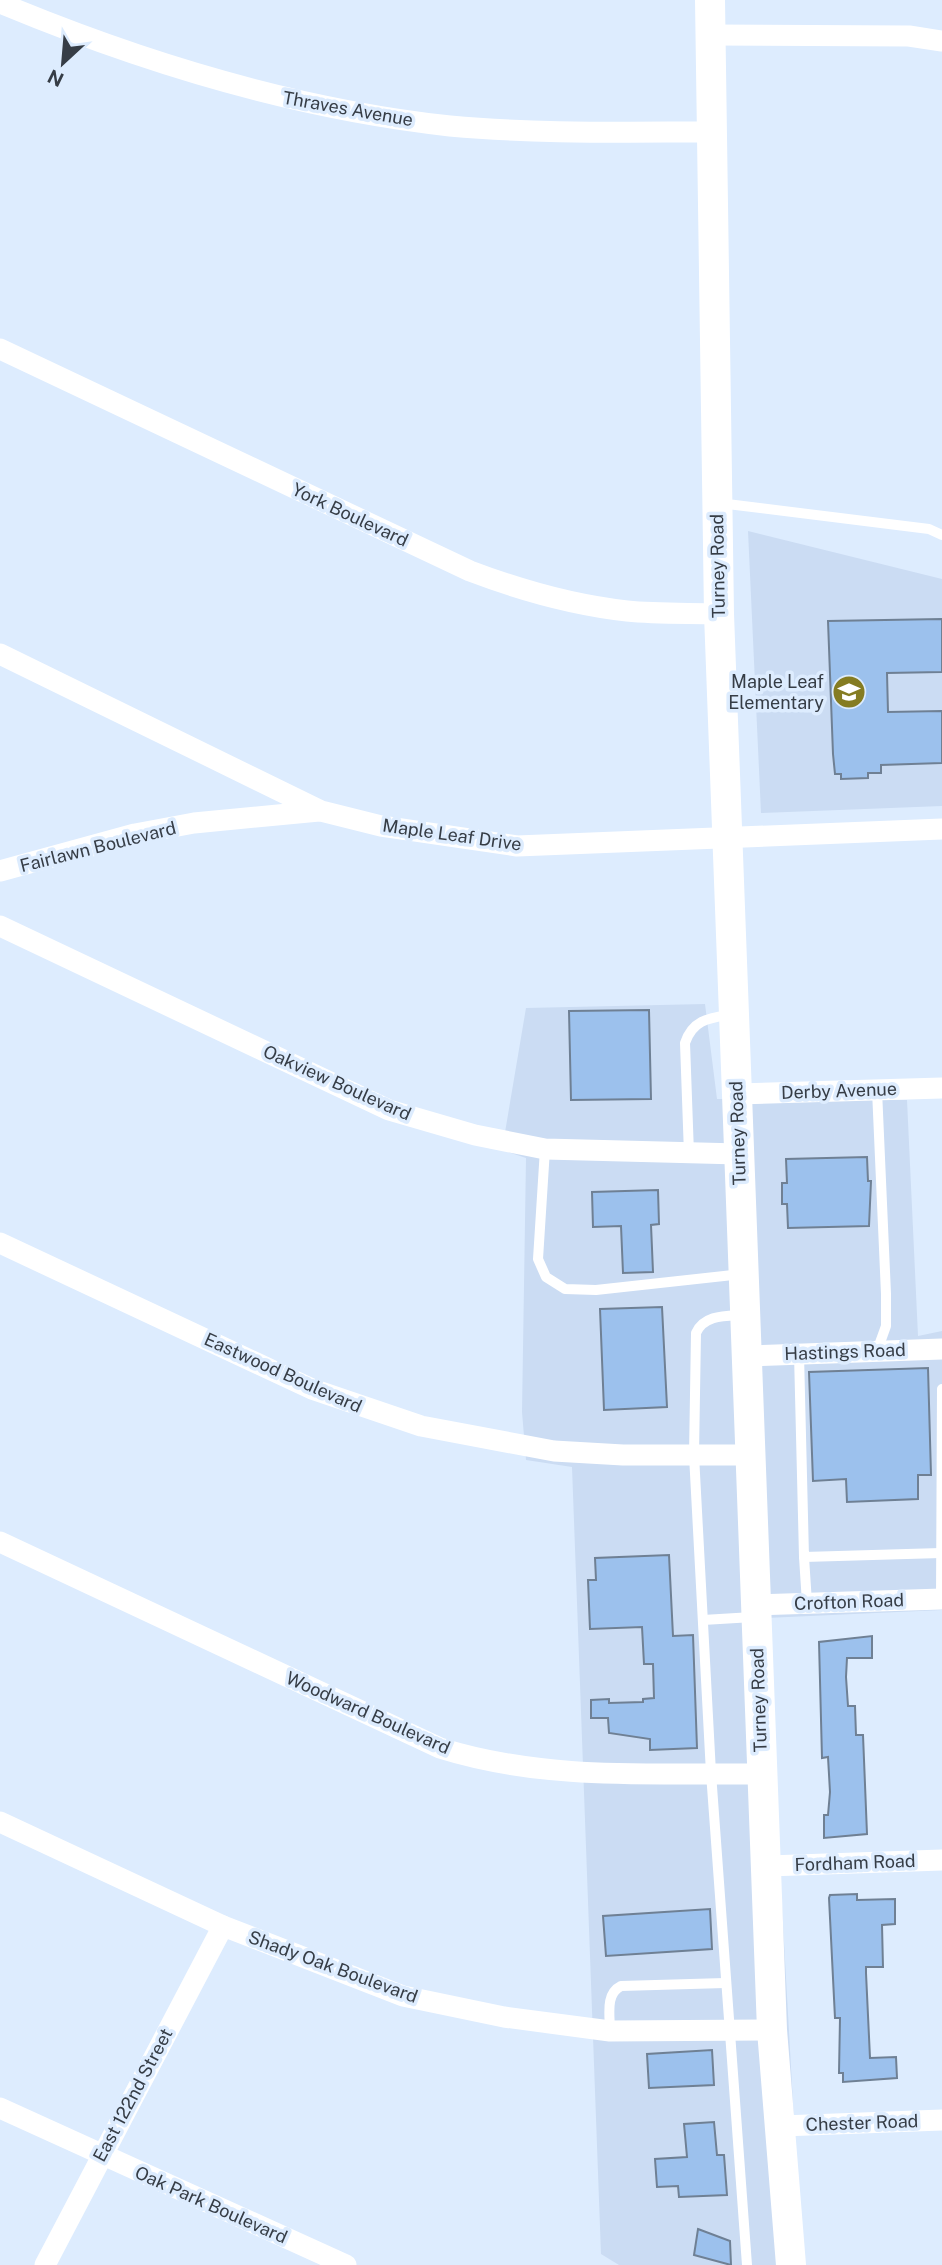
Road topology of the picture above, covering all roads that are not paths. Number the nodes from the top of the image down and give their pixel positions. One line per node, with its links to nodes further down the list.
1 (710, 0): 3 (main road, Turney Road)
2 (0, 3): 5 (street, Thraves Avenue)
3 (712, 35): 4 (street); 5 (main road, Turney Road)
4 (942, 41)
5 (711, 132): 7 (main road, Turney Road)
6 (0, 349): 9 (street, York Boulevard)
7 (716, 502): 8 (lane); 9 (main road, Turney Road)
8 (942, 535)
9 (719, 614): 13 (main road, Turney Road)
10 (0, 654): 11 (street, Maple Leaf Drive)
11 (321, 811): 13 (street, Maple Leaf Drive); 14 (street, Fairlawn Boulevard)
12 (942, 829): 13 (street, Maple Leaf Drive)
13 (728, 839): 16 (main road, Turney Road)
14 (0, 872)
15 (0, 926): 20 (street, Oakview Boulevard)
16 (734, 1014): 19 (main road, Turney Road); 21 (lane)
17 (942, 1088): 18 (street, Derby Avenue)
18 (877, 1090): 19 (street, Derby Avenue); 27 (lane)
19 (737, 1094): 22 (main road, Turney Road)
20 (545, 1149): 21 (street, Oakview Boulevard); 24 (lane)
21 (689, 1154): 22 (street, Oakview Boulevard)
22 (739, 1154): 24 (main road, Turney Road)
23 (0, 1243): 31 (street, Eastwood Boulevard)
24 (745, 1274): 25 (main road, Turney Road)
25 (747, 1315): 29 (main road, Turney Road); 31 (lane)
26 (942, 1349): 27 (street, Hastings Road)
27 (877, 1351): 28 (street, Hastings Road)
28 (799, 1354): 29 (street, Hastings Road); 35 (lane)
29 (748, 1356): 32 (main road, Turney Road)
30 (942, 1389): 34 (lane)
31 (694, 1455): 32 (street, Eastwood Boulevard); 39 (lane)
32 (750, 1455): 38 (main road, Turney Road)
33 (0, 1542): 40 (street, Woodward Boulevard)
34 (941, 1553): 35 (lane); 36 (lane)
35 (804, 1557): 37 (lane)
36 (941, 1599): 37 (street, Crofton Road)
37 (807, 1603): 38 (street, Crofton Road)
38 (756, 1611): 39 (lane); 41 (main road, Turney Road)
39 (703, 1620): 40 (lane)
40 (711, 1773): 41 (street, Woodward Boulevard); 46 (lane)
41 (763, 1774): 44 (main road, Turney Road)
42 (0, 1822): 45 (street, Shady Oak Boulevard)
43 (942, 1860): 44 (street, Fordham Road)
44 (768, 1866): 47 (main road, Turney Road)
45 (223, 1926): 48 (street, Shady Oak Boulevard); 53 (street, East 122nd Street)
46 (725, 1983): 48 (lane); 49 (lane)
47 (772, 2030): 49 (street, Shady Oak Boulevard); 52 (main road, Turney Road)
48 (610, 2031): 49 (street, Shady Oak Boulevard)
49 (729, 2031): 56 (lane)
50 (0, 2108): 53 (street, Oak Park Boulevard)
51 (942, 2120): 52 (street, Chester Road)
52 (782, 2126): 57 (main road, Turney Road)
53 (100, 2155): 54 (street, East 122nd Street); 55 (street, Oak Park Boulevard)
54 (44, 2265)
55 (346, 2265)
56 (747, 2265)
57 (791, 2265)

